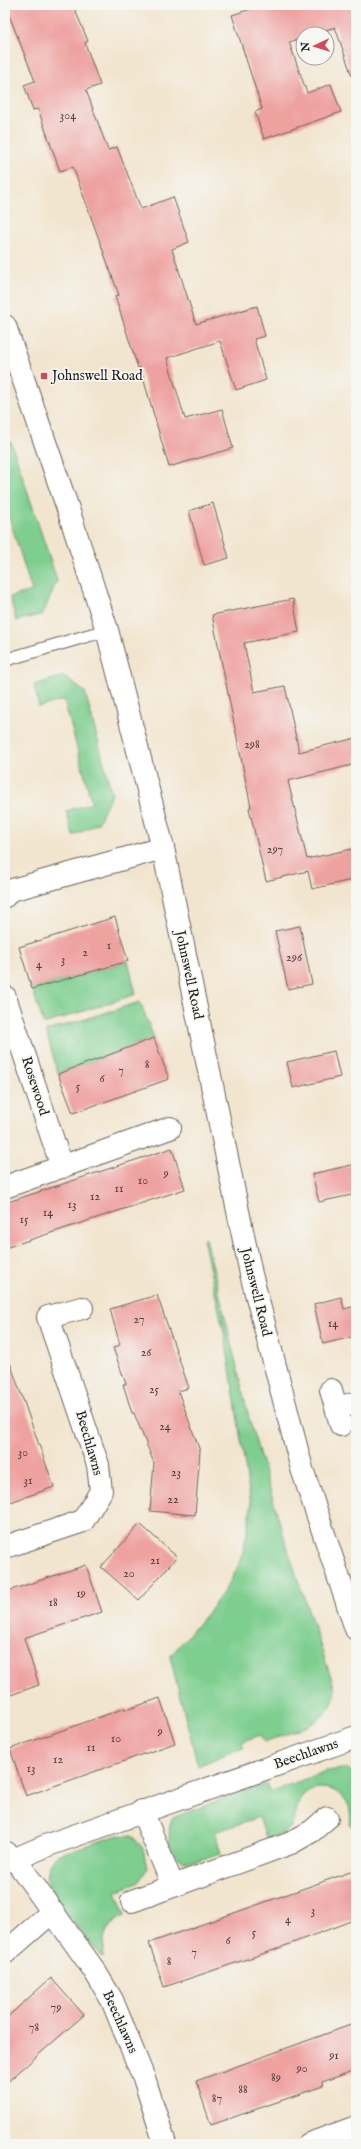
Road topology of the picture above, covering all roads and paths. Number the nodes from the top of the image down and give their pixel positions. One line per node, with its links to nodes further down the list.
1 (5, 326): 2 (street, Johnswell Road)
2 (107, 630): 3 (lane); 4 (street, Johnswell Road)
3 (5, 660)
4 (164, 848): 5 (street); 12 (street, Johnswell Road)
5 (5, 896)
6 (6, 1002): 8 (street, Rosewood)
7 (170, 1128): 8 (street)
8 (62, 1167): 9 (street)
9 (5, 1187)
10 (82, 1308): 11 (street, Beechlawns)
11 (5, 1547)
12 (356, 1629)
13 (356, 1737): 14 (street, Beechlawns)
14 (142, 1811): 16 (street, Beechlawns); 17 (street)
15 (327, 1818): 17 (street)
16 (10, 1856): 19 (street, Beechlawns)
17 (173, 1886): 18 (street)
18 (132, 1901)
19 (52, 1912): 20 (street); 22 (street, Beechlawns)
20 (5, 1953)
21 (356, 2128): 23 (street)
22 (165, 2144)
23 (309, 2144)

